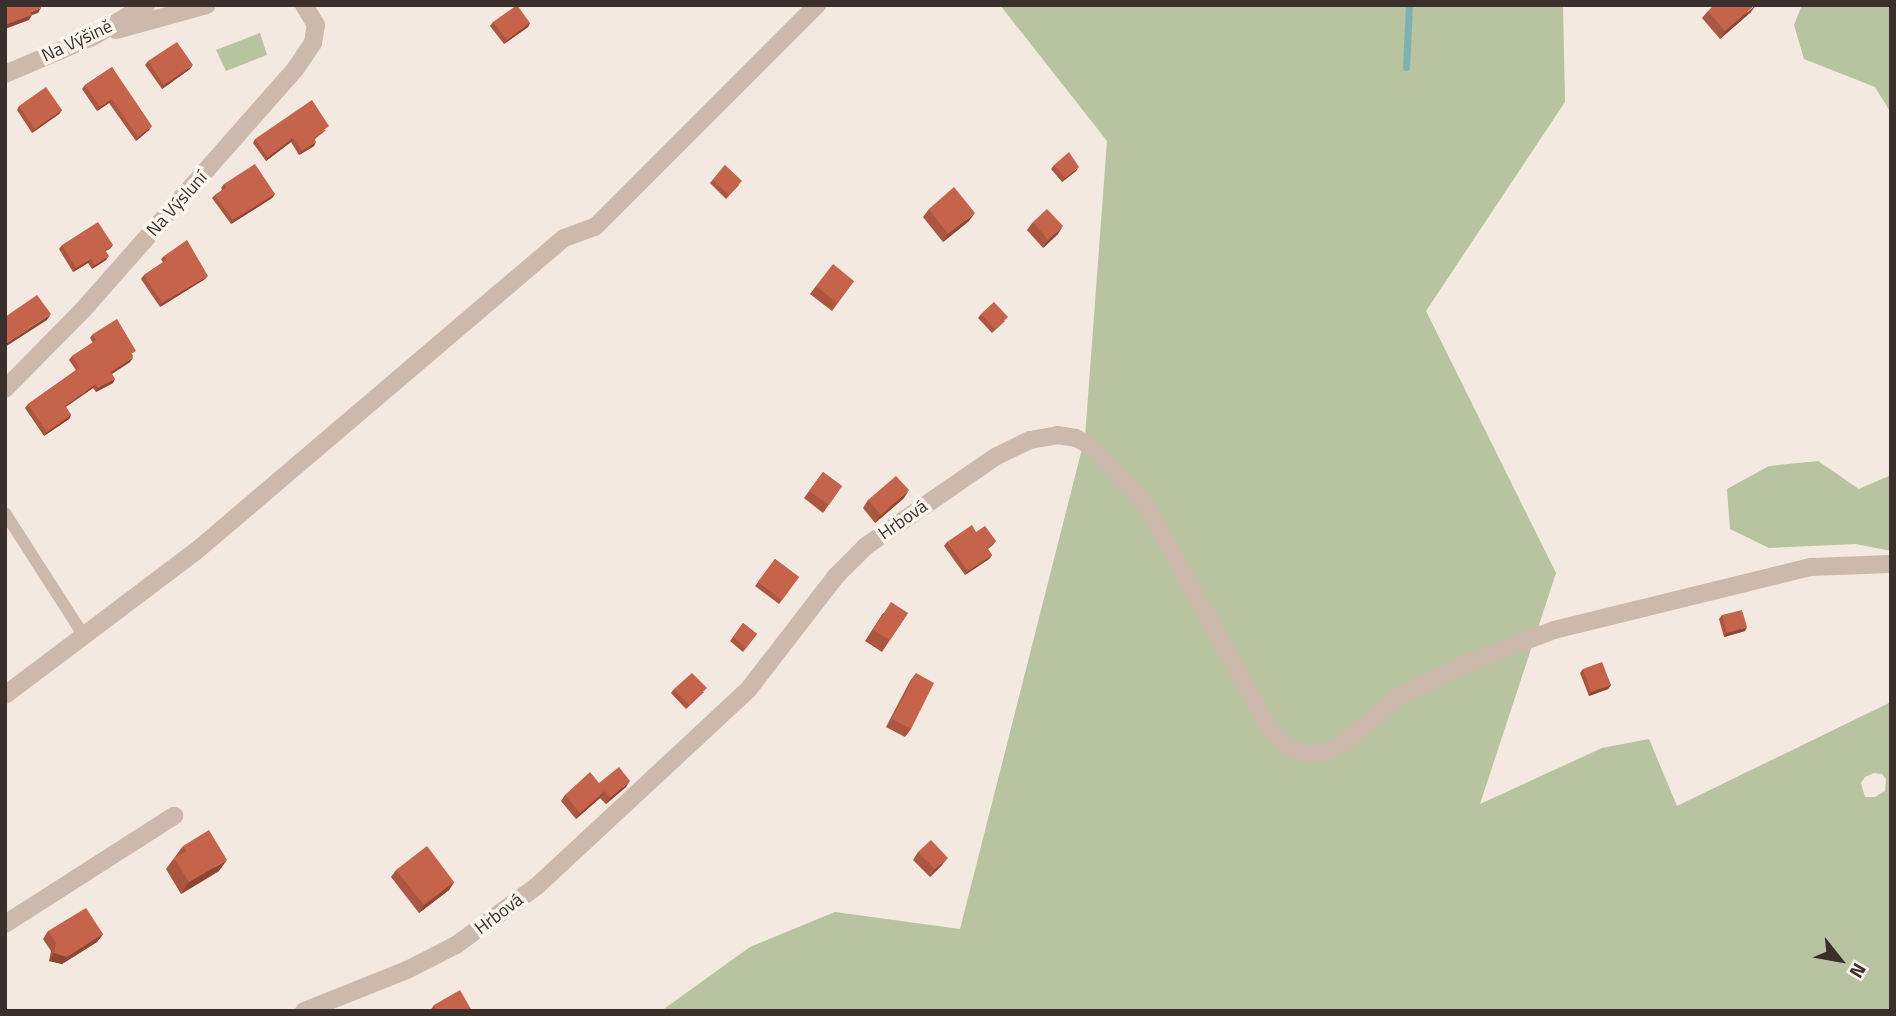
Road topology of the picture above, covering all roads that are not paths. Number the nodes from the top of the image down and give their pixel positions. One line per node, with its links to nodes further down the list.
1 (146, 5): 5 (street, Na Výšině)
2 (207, 5): 5 (street)
3 (304, 5): 7 (street, Na Výsluní)
4 (817, 5): 10 (street)
5 (94, 36): 6 (street, Na Výšině)
6 (5, 74)
7 (5, 389)
8 (5, 513): 10 (lane)
9 (1891, 564): 14 (street, Hrbová)
10 (84, 636): 11 (street)
11 (5, 695)
12 (174, 816): 13 (street)
13 (5, 924)
14 (304, 1011)

